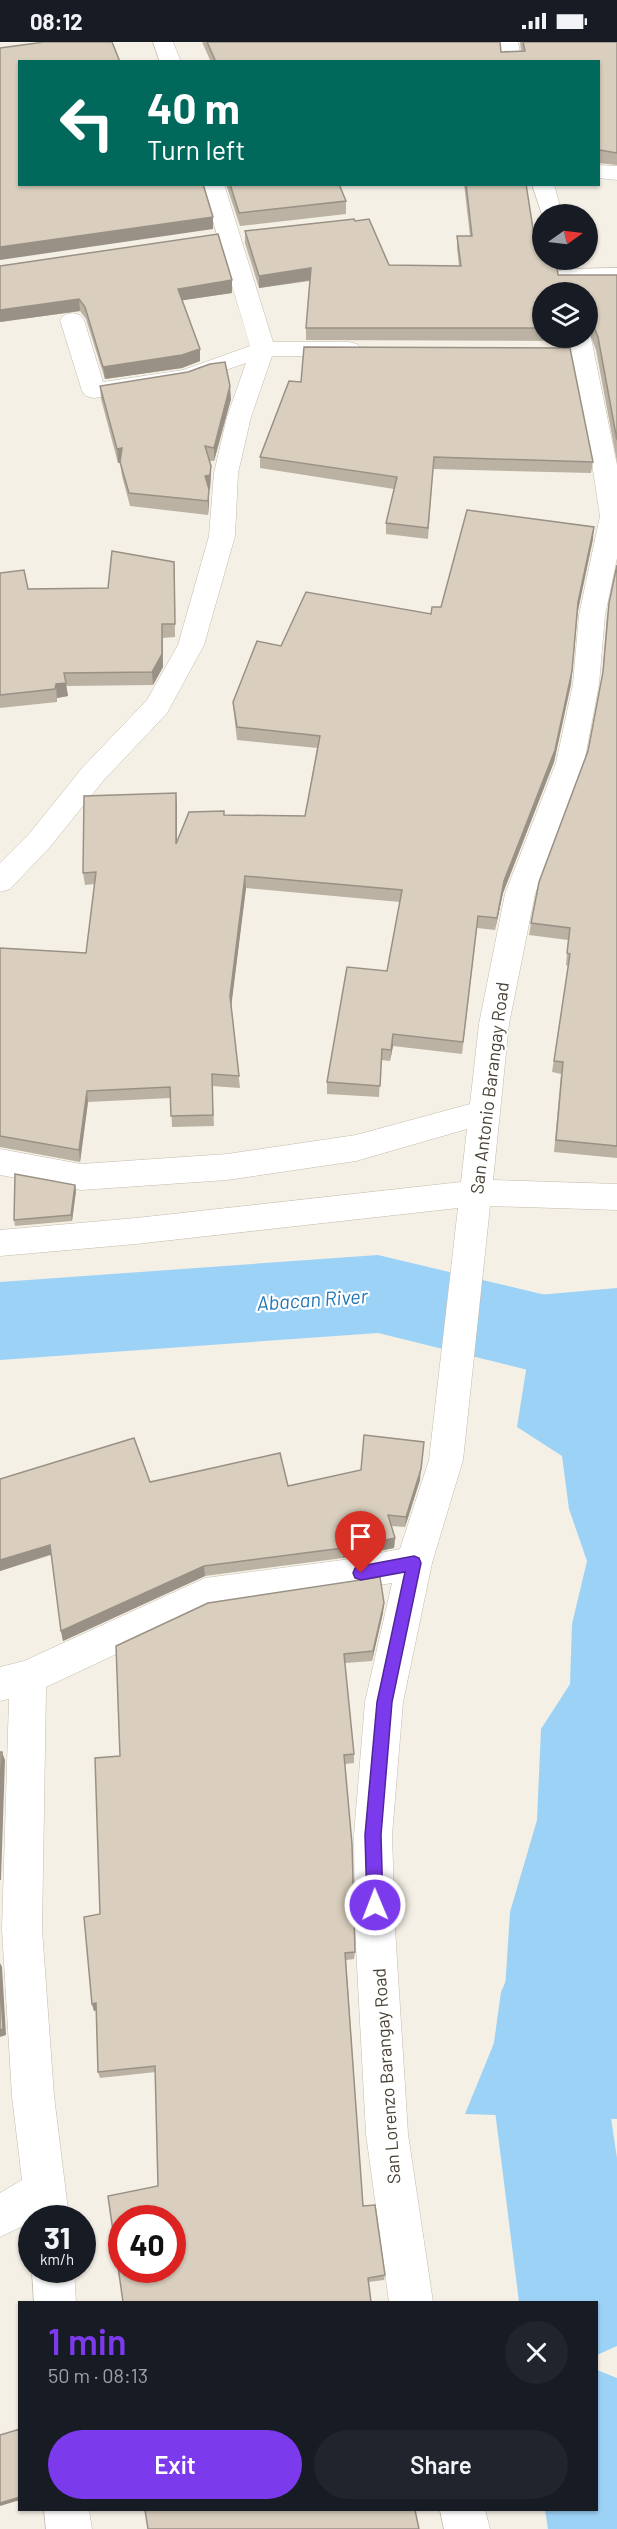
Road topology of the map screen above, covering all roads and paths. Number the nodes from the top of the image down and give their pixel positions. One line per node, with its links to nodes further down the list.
1 (163, 42): 3 (street)
2 (508, 42): 4 (street)
3 (170, 60)
4 (512, 60)
5 (600, 171): 6 (street)
6 (617, 173)
7 (214, 186): 14 (street)
8 (544, 186): 9 (street)
9 (548, 204)
10 (617, 275): 11 (street)
11 (567, 276)
12 (72, 320): 14 (street)
13 (574, 348): 16 (street, San Antonio Barangay Road)
14 (263, 349): 15 (street); 17 (street)
15 (369, 349)
16 (608, 431): 18 (street, San Antonio Barangay Road)
17 (0, 881)
18 (484, 1112): 19 (street); 21 (street, San Antonio Barangay Road)
19 (0, 1162)
20 (617, 1197): 21 (street)
21 (473, 1205): 22 (street); 23 (street, San Antonio Barangay Road)
22 (0, 1243)
23 (446, 1460): 24 (street, San Lorenzo Barangay Road)
24 (414, 1563): 25 (street); 31 (street, San Lorenzo Barangay Road)
25 (14, 1680): 26 (street)
26 (11, 1934): 27 (street)
27 (47, 2204): 28 (street)
28 (0, 2216)
29 (54, 2283): 30 (street)
30 (55, 2301)
31 (411, 2301)
32 (67, 2511): 34 (street)
33 (463, 2511): 35 (street)
34 (69, 2529)
35 (467, 2529)

